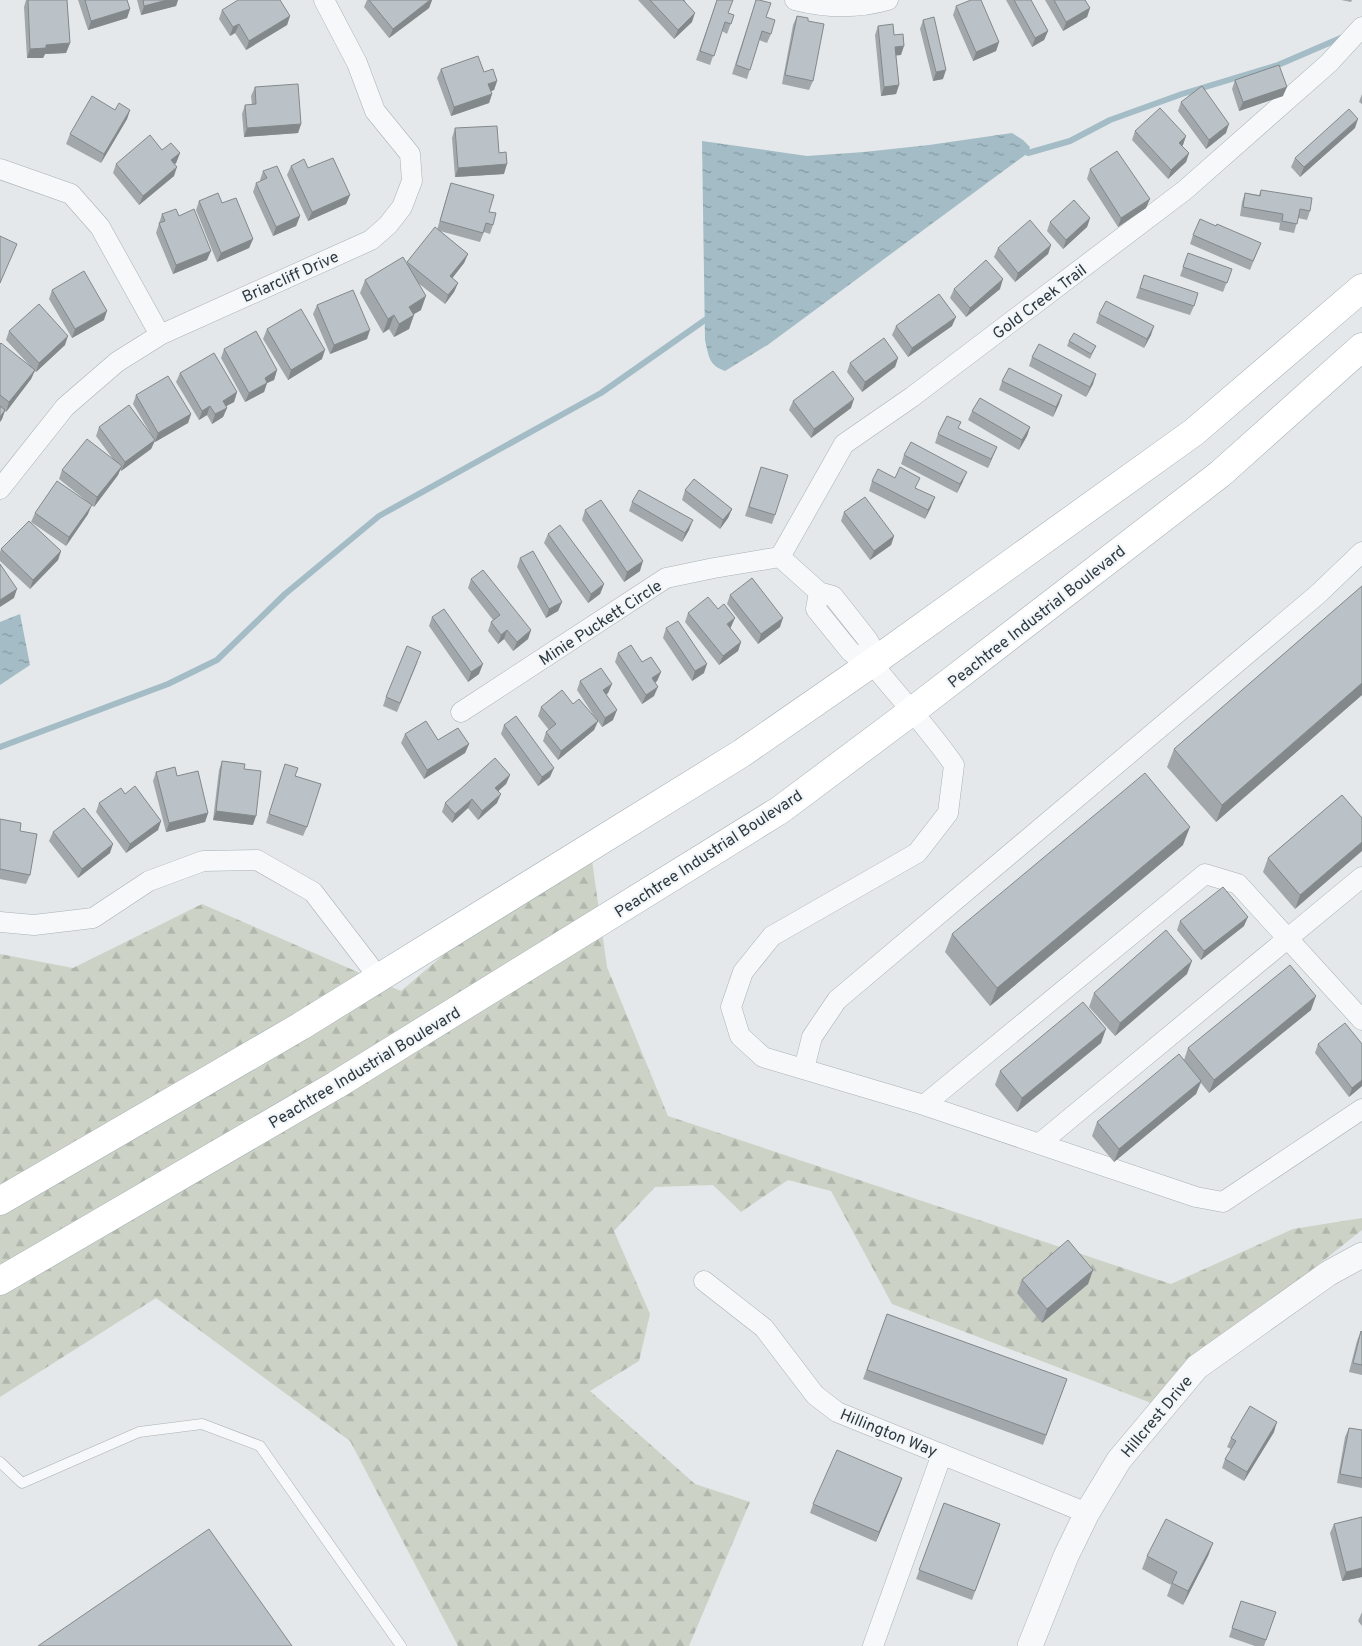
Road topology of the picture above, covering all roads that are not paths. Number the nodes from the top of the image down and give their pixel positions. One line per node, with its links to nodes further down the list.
1 (324, 0): 7 (street, Briarcliff Drive)
2 (795, 0): 3 (street)
3 (888, 0)
4 (1362, 27): 11 (street, Gold Creek Trail)
5 (0, 169): 7 (street)
6 (1362, 288): 12 (main road)
7 (160, 335): 9 (street, Briarcliff Drive)
8 (1362, 347): 14 (main road, Peachtree Industrial Boulevard)
9 (0, 489)
10 (1362, 552): 20 (street)
11 (780, 557): 12 (street); 13 (street, Minie Puckett Circle)
12 (870, 660): 14 (street); 18 (main road)
13 (461, 712)
14 (911, 712): 20 (street); 27 (main road, Peachtree Industrial Boulevard)
15 (1362, 877): 17 (street)
16 (0, 922): 18 (street)
17 (1287, 938): 19 (street); 21 (street); 23 (street)
18 (379, 978): 24 (main road)
19 (1362, 1020)
20 (804, 1069): 21 (street)
21 (924, 1106): 23 (street)
22 (1362, 1109): 23 (street)
23 (1039, 1144)
24 (0, 1202)
25 (1362, 1255): 30 (street, Hillcrest Drive)
26 (704, 1280): 28 (street, Hillington Way)
27 (0, 1281)
28 (942, 1454): 30 (street, Hillington Way); 32 (street)
29 (0, 1462): 31 (lane)
30 (1087, 1513): 33 (street, Hillcrest Drive)
31 (401, 1646)
32 (873, 1646)
33 (1030, 1646)

